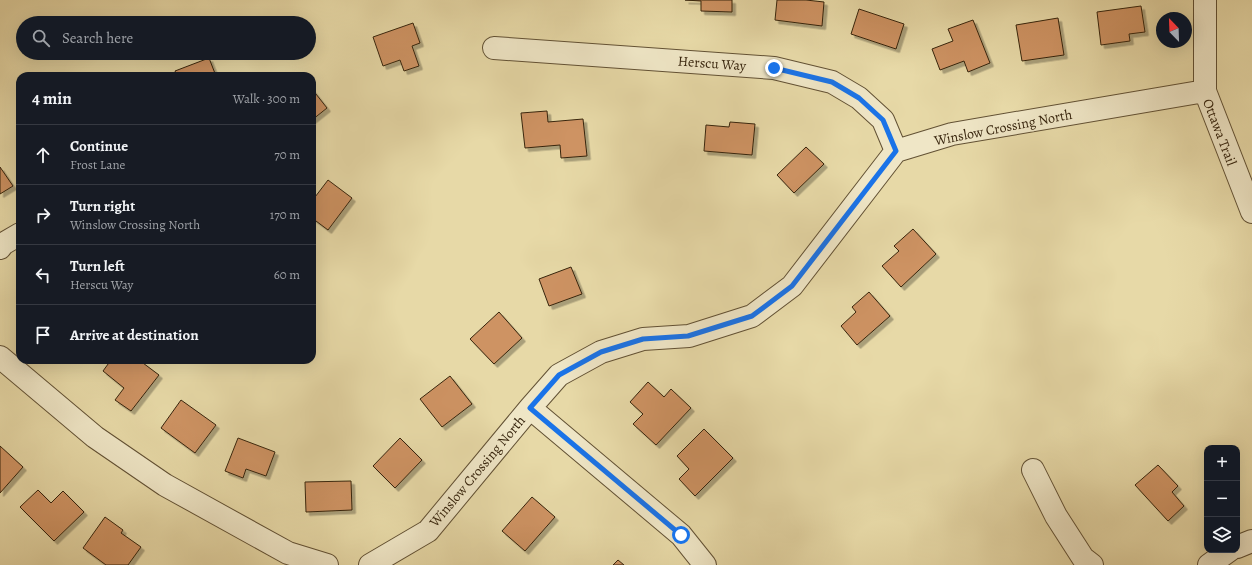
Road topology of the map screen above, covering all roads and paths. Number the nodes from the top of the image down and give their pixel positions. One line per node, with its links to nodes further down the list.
1 (1205, 0): 3 (street, Ottawa Trail)
2 (494, 48): 4 (street, Herscu Way)
3 (1204, 91): 4 (street, Winslow Crossing North); 5 (street, Ottawa Trail)
4 (896, 151): 9 (street, Winslow Crossing North)
5 (1252, 212)
6 (16, 236): 7 (street)
7 (0, 248)
8 (0, 357): 14 (street)
9 (530, 408): 15 (street, Winslow Crossing North); 16 (street)
10 (1033, 470): 17 (street)
11 (1252, 541): 12 (street)
12 (1240, 546)
13 (1226, 553): 18 (street)
14 (326, 565)
15 (370, 565)
16 (705, 565)
17 (1092, 565)
18 (1209, 565)

